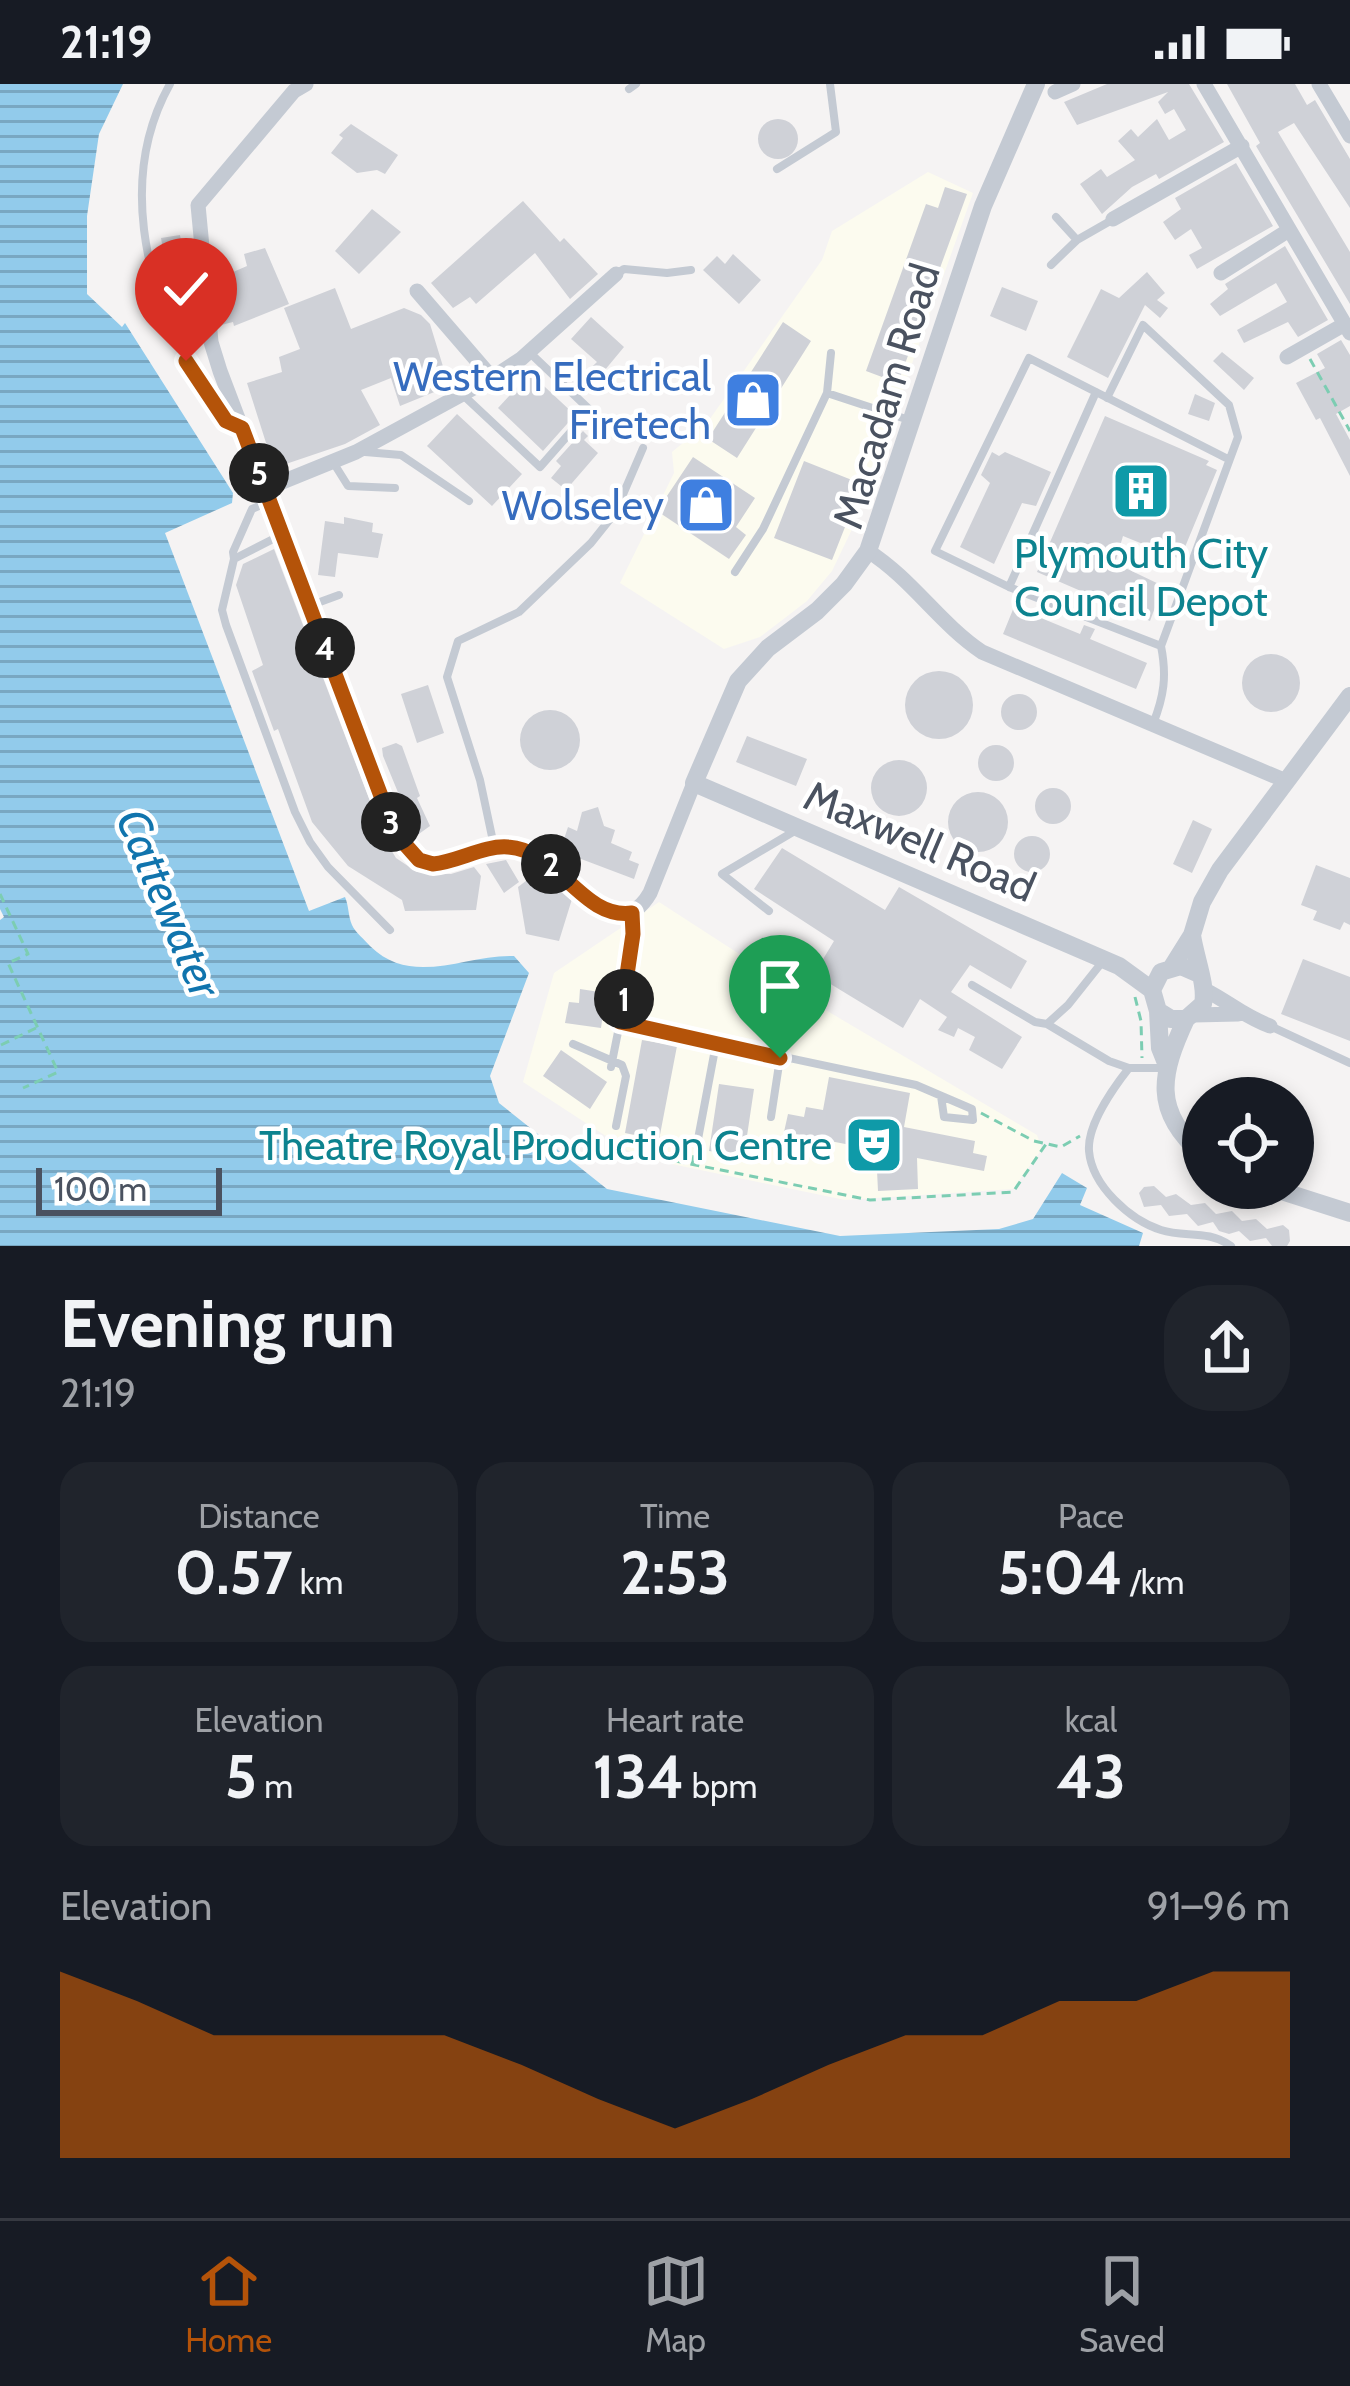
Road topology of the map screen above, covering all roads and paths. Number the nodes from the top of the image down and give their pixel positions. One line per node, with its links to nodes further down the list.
1 (170, 84): 32 (lane)
2 (306, 84): 32 (street)
3 (830, 84): 11 (lane)
4 (1036, 84): 31 (street, Macadam Road)
5 (1073, 84): 8 (street)
6 (1204, 84): 10 (street)
7 (1319, 84): 9 (street)
8 (1055, 92)
9 (1350, 136)
10 (1242, 146): 13 (street); 14 (street)
11 (777, 169)
12 (1056, 217): 15 (lane)
13 (1113, 219): 15 (lane)
14 (1289, 230): 18 (street); 21 (street)
15 (1076, 240): 16 (lane)
16 (1051, 265)
17 (691, 270): 19 (lane)
18 (1222, 273)
19 (616, 274): 23 (street)
20 (417, 291): 26 (street)
21 (1348, 329): 22 (street)
22 (1304, 347): 25 (street); 33 (path)
23 (529, 352): 26 (street); 29 (lane)
24 (831, 353): 28 (lane)
25 (1287, 357)
26 (492, 378): 29 (street)
27 (1096, 392): 30 (lane); 45 (lane); 45 (lane)
28 (827, 393): 31 (lane); 44 (lane)
29 (462, 394): 35 (street)
30 (1107, 398): 36 (lane); 36 (lane)
31 (911, 421): 42 (street, Macadam Road)
32 (242, 428): 39 (street)
33 (1350, 431)
34 (643, 448): 54 (lane)
35 (356, 452): 37 (street); 40 (lane)
36 (1228, 459): 48 (lane)
37 (333, 461): 38 (lane); 39 (street)
38 (395, 488)
39 (267, 495): 41 (street); 43 (lane)
40 (470, 501)
41 (282, 535): 43 (lane); 47 (street)
42 (868, 551): 50 (street, Macadam Road); 52 (street)
43 (234, 559): 58 (lane)
44 (735, 572)
45 (1009, 587): 48 (lane)
46 (339, 595): 47 (lane)
47 (309, 606): 54 (street)
48 (1161, 646): 50 (lane)
49 (1350, 696): 51 (street)
50 (1152, 725): 51 (street, Macadam Road)
51 (1286, 781): 59 (street)
52 (694, 783): 53 (street, Maxwell Road); 57 (street)
53 (800, 829): 56 (lane); 60 (street, Maxwell Road)
54 (495, 848): 57 (street)
55 (0, 894): 71 (path)
56 (769, 911)
57 (632, 913): 68 (lane)
58 (390, 930)
59 (1192, 935): 61 (street); 62 (street)
60 (1111, 963): 61 (street, Maxwell Road); 69 (lane)
61 (1162, 976): 62 (street); 65 (street)
62 (1201, 981): 66 (street); 67 (street)
63 (972, 985): 69 (lane)
64 (1130, 987): 79 (path)
65 (1158, 1010): 67 (street); 78 (street)
66 (1238, 1014): 67 (street); 70 (street)
67 (1190, 1017): 78 (street)
68 (620, 1022): 73 (lane); 75 (lane)
69 (1046, 1024): 80 (lane)
70 (1270, 1026): 77 (lane)
71 (38, 1028): 74 (path); 81 (path)
72 (573, 1044): 75 (lane)
73 (716, 1044): 76 (lane); 88 (lane)
74 (1, 1045)
75 (612, 1058): 85 (lane)
76 (780, 1058): 82 (lane); 84 (lane)
77 (1350, 1063)
78 (1166, 1065): 79 (lane); 86 (street)
79 (1142, 1067): 80 (lane)
80 (1129, 1068): 87 (lane)
81 (23, 1088)
82 (941, 1096): 83 (lane); 83 (lane)
83 (972, 1109): 89 (path)
84 (771, 1118)
85 (616, 1126)
86 (1182, 1128)
87 (1094, 1132): 89 (path); 94 (lane)
88 (698, 1139): 91 (path)
89 (1046, 1144): 91 (path)
90 (661, 1157): 91 (path)
91 (692, 1164)
92 (1314, 1202): 93 (street)
93 (1350, 1213)
94 (1232, 1246)

